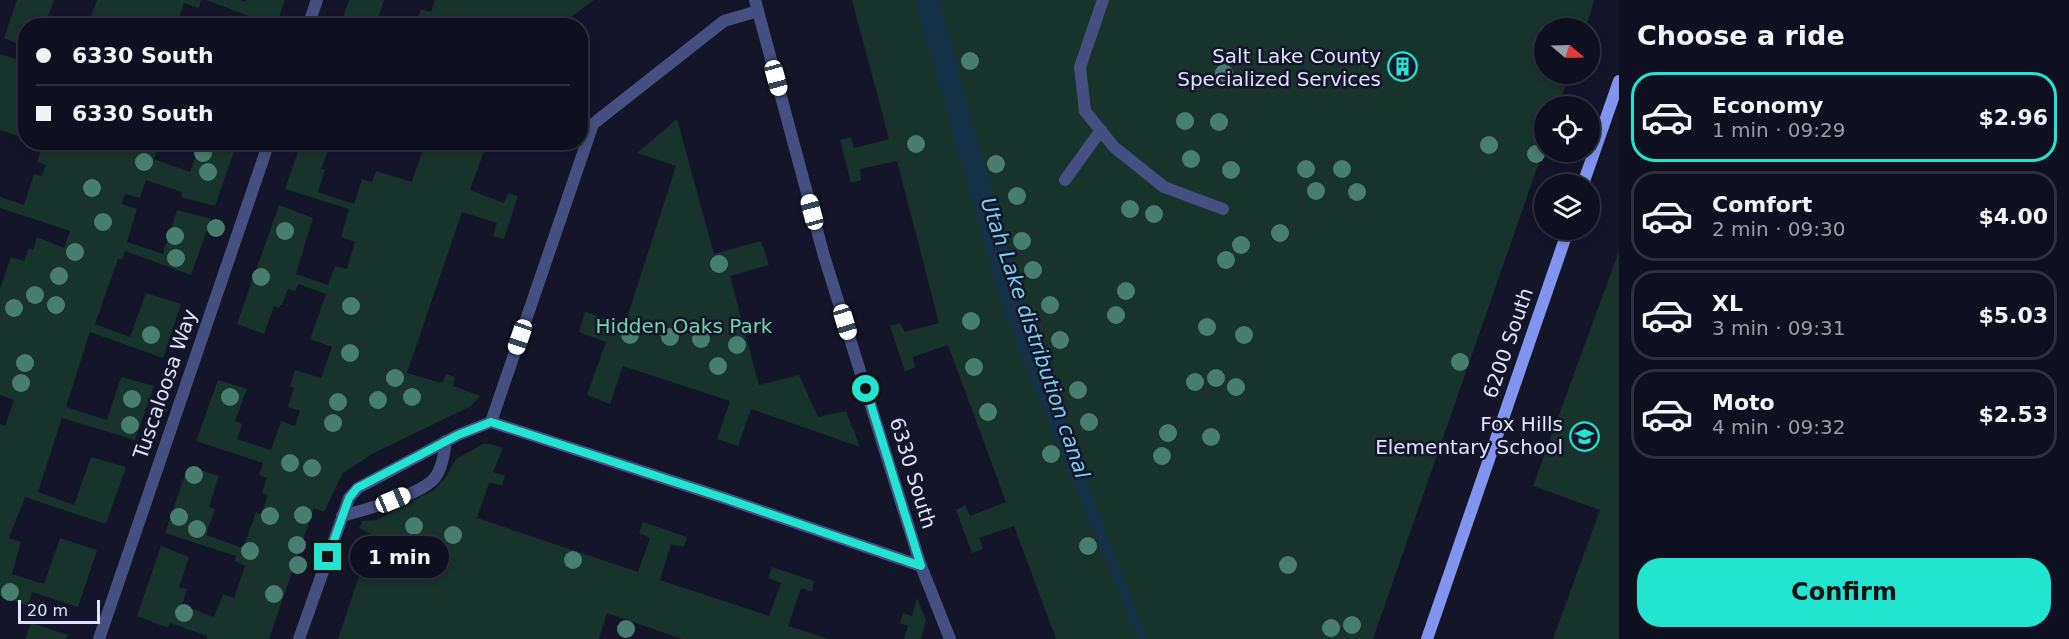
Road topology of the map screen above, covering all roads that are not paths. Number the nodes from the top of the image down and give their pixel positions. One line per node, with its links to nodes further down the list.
1 (317, 0): 4 (street)
2 (1102, 0): 6 (street)
3 (757, 6): 7 (street, 6330 South); 17 (street, 6330 South)
4 (311, 18)
5 (1619, 81): 10 (main road)
6 (1101, 130): 11 (street); 12 (street)
7 (588, 139)
8 (265, 150): 18 (street, Tuscaloosa Way)
9 (584, 150): 14 (street, 6330 South)
10 (1587, 174)
11 (1065, 180)
12 (1223, 209)
13 (1565, 240): 21 (main road, 6200 South)
14 (491, 422): 15 (street); 17 (street)
15 (446, 441): 16 (street); 16 (street)
16 (342, 516): 19 (street)
17 (921, 566): 20 (street, 6330 South)
18 (99, 639)
19 (299, 639)
20 (950, 639)
21 (1427, 639)

